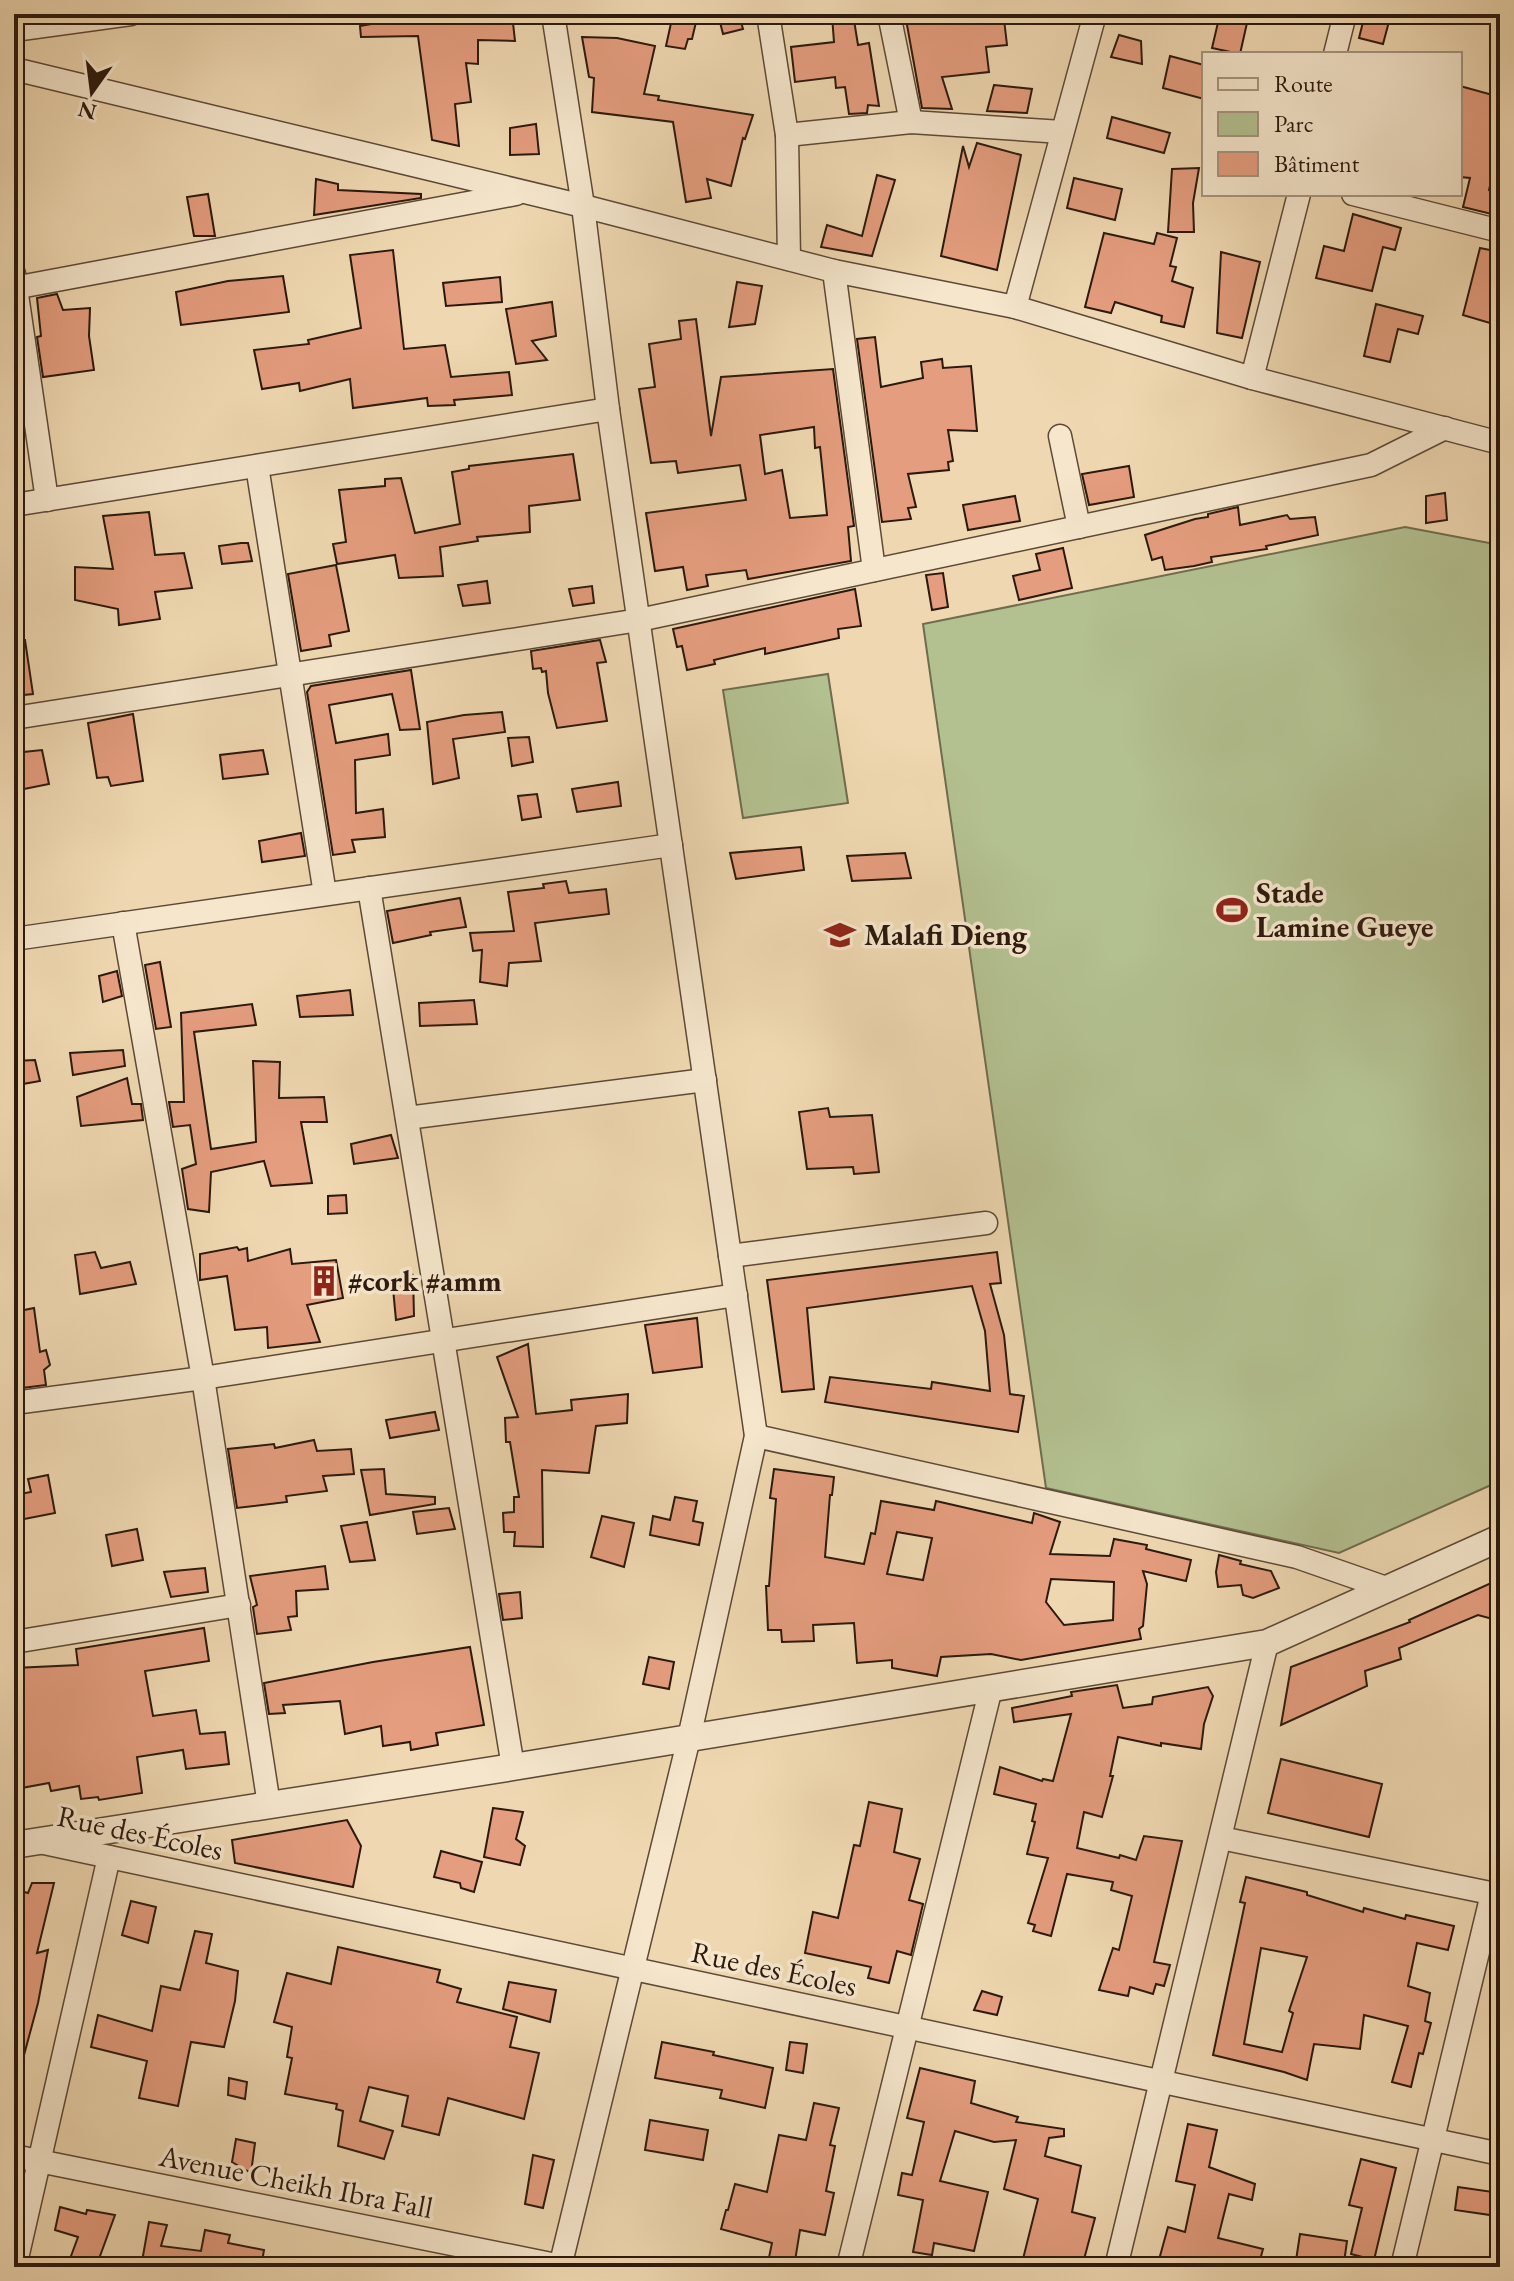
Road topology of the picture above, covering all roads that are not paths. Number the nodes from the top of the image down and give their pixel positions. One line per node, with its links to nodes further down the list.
1 (131, 14): 7 (street)
2 (553, 14): 16 (street)
3 (768, 14): 12 (street)
4 (889, 14): 10 (street)
5 (1095, 14): 11 (street)
6 (1345, 14): 8 (street)
7 (14, 30)
8 (1336, 52)
9 (14, 69): 13 (street)
10 (911, 122): 11 (street); 12 (street)
11 (1062, 132): 21 (street)
12 (787, 135): 18 (street)
13 (525, 193): 16 (street); 20 (street)
14 (1298, 196): 22 (street)
15 (1361, 196): 17 (street)
16 (583, 206): 18 (street); 23 (street)
17 (1500, 231)
18 (789, 259): 19 (street)
19 (834, 271): 21 (street); 31 (street)
20 (15, 283): 28 (street)
21 (1015, 307): 22 (street)
22 (1252, 378): 24 (street)
23 (608, 409): 27 (street); 32 (street)
24 (1445, 428): 26 (street); 30 (street)
25 (1060, 436): 30 (street)
26 (1500, 443)
27 (257, 466): 28 (street); 33 (street)
28 (47, 500): 29 (street)
29 (14, 505)
30 (1079, 527): 31 (street)
31 (874, 570): 32 (street)
32 (639, 620): 33 (street); 35 (street)
33 (290, 674): 34 (street); 37 (street)
34 (14, 718)
35 (671, 845): 36 (street); 40 (street)
36 (369, 888): 37 (street); 41 (street)
37 (325, 894): 38 (street)
38 (123, 923): 39 (street); 46 (street)
39 (14, 939)
40 (705, 1080): 41 (street); 43 (street)
41 (407, 1118): 45 (street)
42 (986, 1223): 43 (street)
43 (730, 1256): 44 (street)
44 (736, 1295): 45 (street); 48 (street)
45 (444, 1339): 46 (street); 56 (street)
46 (203, 1378): 47 (street); 51 (street)
47 (14, 1403)
48 (756, 1436): 50 (street); 55 (street)
49 (1500, 1538): 50 (street)
50 (1389, 1589): 53 (street)
51 (239, 1605): 52 (street); 57 (street)
52 (14, 1642)
53 (1267, 1643): 54 (street); 58 (street)
54 (991, 1688): 55 (street); 63 (street)
55 (689, 1738): 56 (street); 62 (street)
56 (513, 1767): 57 (street)
57 (269, 1805): 59 (street)
58 (1221, 1838): 61 (street); 64 (street)
59 (24, 1843): 60 (street, Rue des Écoles)
60 (109, 1857): 62 (street, Rue des Écoles); 68 (street)
61 (1496, 1894): 65 (street)
62 (632, 1969): 63 (street, Rue des Écoles); 70 (street)
63 (907, 2028): 64 (street, Rue des Écoles); 71 (street)
64 (1161, 2082): 65 (street, Rue des Écoles); 72 (street)
65 (1433, 2139): 66 (street, Rue des Écoles); 73 (street)
66 (1500, 2154)
67 (14, 2156): 68 (street, Avenue Cheikh Ibra Fall)
68 (40, 2162): 69 (street); 70 (street, Avenue Cheikh Ibra Fall)
69 (15, 2267)
70 (562, 2267)
71 (848, 2267)
72 (1116, 2267)
73 (1402, 2267)

